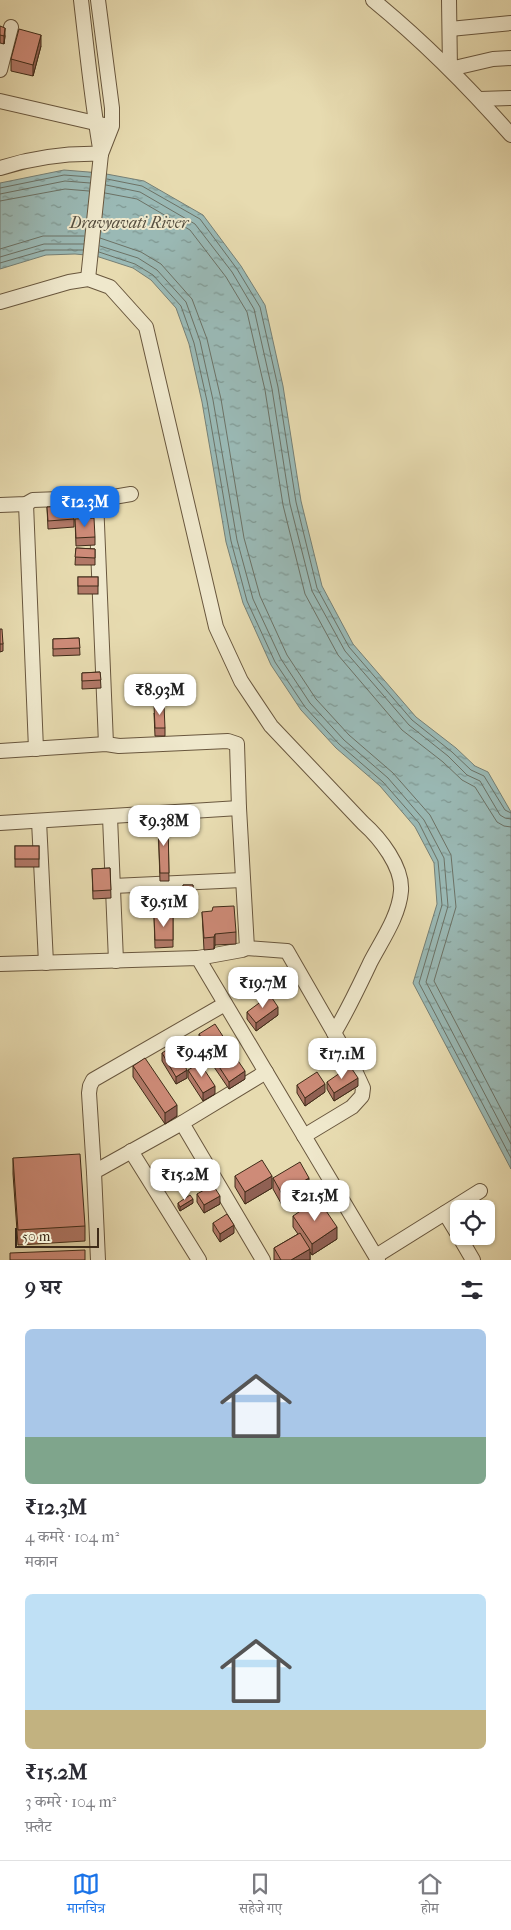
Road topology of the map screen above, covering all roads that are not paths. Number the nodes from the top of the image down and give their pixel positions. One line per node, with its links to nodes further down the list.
1 (81, 0): 15 (street)
2 (98, 0): 16 (street)
3 (373, 0): 5 (street)
4 (449, 0): 8 (street)
5 (388, 5): 10 (street)
6 (511, 23): 8 (street)
7 (11, 27): 11 (street)
8 (450, 29): 10 (street)
9 (511, 58): 10 (street)
10 (450, 69): 13 (street)
11 (0, 70)
12 (511, 98): 13 (street)
13 (480, 100): 17 (street)
14 (0, 101): 15 (street)
15 (95, 124): 16 (street); 18 (street)
16 (112, 126): 18 (street)
17 (511, 135)
18 (101, 154): 19 (street); 20 (street)
19 (0, 168)
20 (88, 279): 21 (street); 41 (street)
21 (0, 302)
22 (131, 494): 23 (street)
23 (96, 500): 24 (street); 26 (street)
24 (26, 504): 25 (street); 27 (street)
25 (0, 505)
26 (106, 744): 27 (street); 29 (street)
27 (36, 748): 28 (street)
28 (0, 751)
29 (238, 808): 30 (street); 33 (street)
30 (110, 817): 31 (street); 34 (street)
31 (39, 821): 32 (street); 38 (street)
32 (0, 823)
33 (242, 880): 34 (street); 35 (street)
34 (112, 886): 37 (street)
35 (247, 948): 36 (street); 41 (street)
36 (198, 958): 37 (street); 40 (street)
37 (116, 961): 38 (street)
38 (46, 963): 39 (street)
39 (0, 964)
40 (225, 1004): 42 (street); 46 (street)
41 (334, 1033): 44 (street)
42 (266, 1072): 43 (street); 44 (street)
43 (182, 1123): 45 (street); 52 (street)
44 (304, 1136): 51 (street)
45 (131, 1151): 46 (street); 54 (street)
46 (94, 1172): 53 (street)
47 (480, 1191): 48 (street)
48 (445, 1213): 49 (street); 51 (street)
49 (450, 1221)
50 (464, 1245): 55 (street)
51 (377, 1258)
52 (259, 1259)
53 (98, 1260)
54 (199, 1260)
55 (473, 1260)

